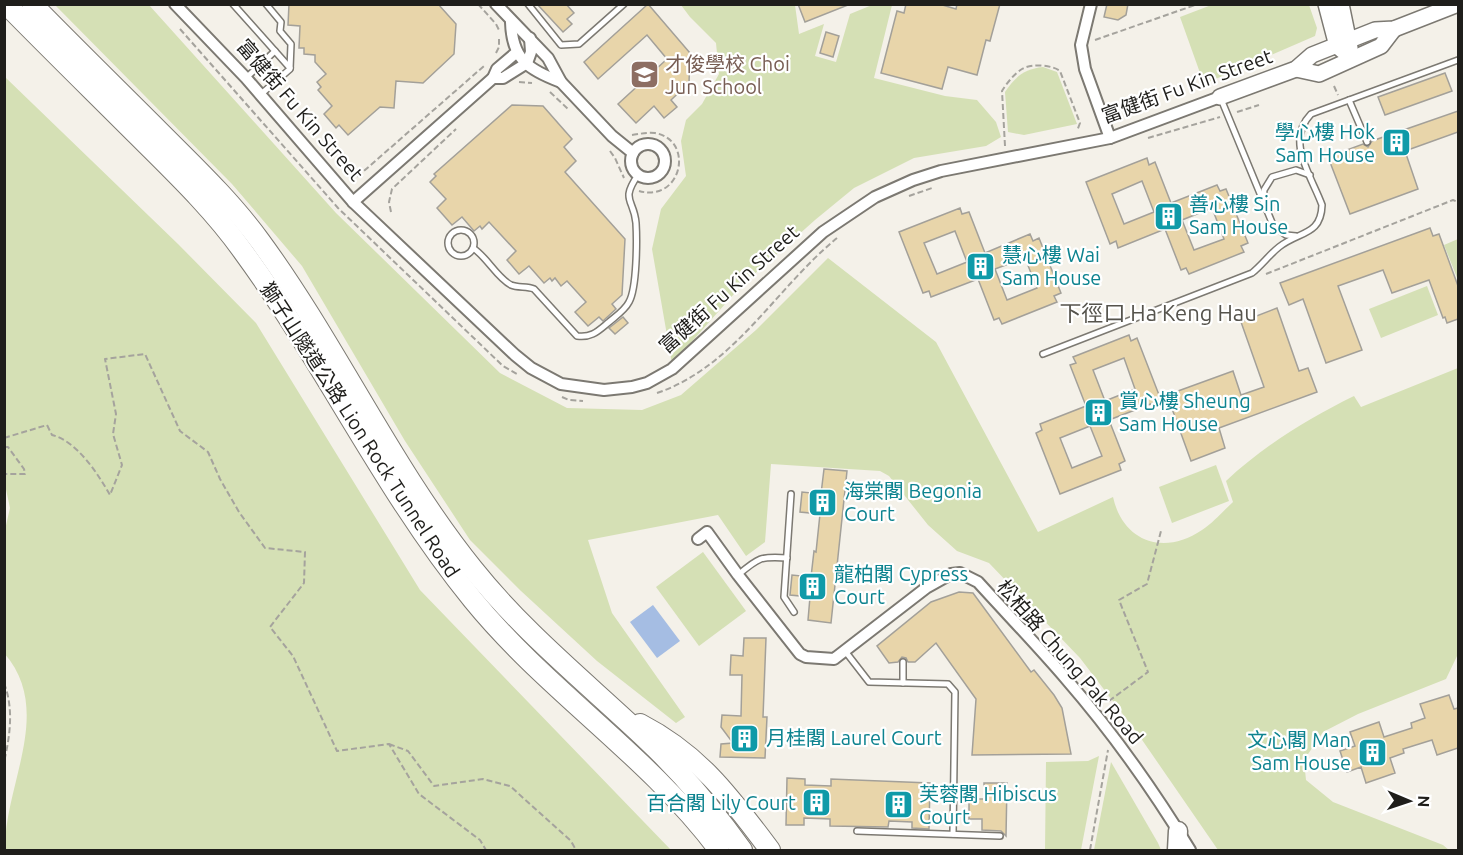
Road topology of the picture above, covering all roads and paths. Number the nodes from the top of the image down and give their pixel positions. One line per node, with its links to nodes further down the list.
1 (6, 4): 89 (highway, 獅子山隧道公路 Lion Rock Tunnel Road)
2 (32, 4): 79 (highway, 獅子山隧道公路 Lion Rock Tunnel Road)
3 (175, 4): 30 (street, 富健街 Fu Kin Street)
4 (233, 4): 21 (lane)
5 (266, 4): 28 (lane)
6 (478, 4): 23 (path)
7 (496, 4): 16 (street)
8 (528, 4): 9 (lane)
9 (624, 4)
10 (1090, 4): 20 (street)
11 (1198, 4): 20 (path)
12 (1326, 4): 19 (street)
13 (1341, 4): 19 (street)
14 (1458, 4): 17 (street, 富健街 Fu Kin Street)
15 (174, 22): 61 (path)
16 (511, 22): 18 (street); 22 (street)
17 (1394, 29): 19 (street, 富健街 Fu Kin Street); 24 (street, 富健街 Fu Kin Street)
18 (530, 38): 26 (street); 33 (street)
19 (1344, 43): 24 (street); 29 (street, 富健街 Fu Kin Street)
20 (1081, 45): 42 (street)
21 (275, 51): 28 (lane); 30 (lane)
22 (517, 52): 26 (street); 31 (street)
23 (493, 57)
24 (1351, 60): 29 (street, 富健街 Fu Kin Street)
25 (1458, 60): 37 (lane)
26 (527, 63): 31 (street); 33 (street)
27 (485, 65): 49 (path)
28 (290, 69): 35 (lane)
29 (1296, 69): 36 (street, 富健街 Fu Kin Street)
30 (246, 78): 35 (street, 富健街 Fu Kin Street)
31 (493, 78): 53 (street)
32 (519, 82): 34 (path)
33 (561, 82): 46 (street)
34 (513, 84)
35 (260, 95): 53 (street, 富健街 Fu Kin Street)
36 (1220, 97): 39 (lane); 42 (street, 富健街 Fu Kin Street)
37 (1349, 100): 44 (lane); 48 (lane)
38 (1259, 105): 39 (path)
39 (1226, 115): 43 (path); 52 (lane)
40 (462, 123): 55 (path)
41 (1077, 132): 45 (path)
42 (1110, 138): 53 (street, 富健街 Fu Kin Street)
43 (1145, 139)
44 (1367, 142)
45 (1005, 146)
46 (633, 153): 47 (street); 47 (street)
47 (638, 175): 58 (lane)
48 (1310, 175): 52 (lane); 57 (lane)
49 (350, 177)
50 (941, 185): 51 (path)
51 (906, 198)
52 (1263, 199): 57 (lane)
53 (353, 202)
54 (1458, 202): 59 (path)
55 (391, 212)
56 (845, 232): 62 (path)
57 (1296, 236): 60 (lane)
58 (473, 248): 58 (lane)
59 (1258, 277)
60 (1043, 354)
61 (520, 376)
62 (656, 393)
63 (559, 396): 64 (path)
64 (588, 401)
65 (4, 438): 80 (path)
66 (4, 447): 67 (path)
67 (4, 474)
68 (791, 494): 71 (lane)
69 (1161, 531): 78 (path)
70 (698, 539): 72 (street)
71 (787, 558): 72 (lane); 73 (lane)
72 (738, 575): 74 (street, 松柏路 Chung Pak Road)
73 (794, 612)
74 (845, 651): 77 (lane); 84 (street, 松柏路 Chung Pak Road)
75 (903, 662): 77 (lane)
76 (4, 683): 82 (path)
77 (903, 683): 85 (lane)
78 (1109, 701)
79 (616, 712): 90 (highway, 獅子山隧道公路 Lion Rock Tunnel Road); 91 (highway)
80 (388, 744): 87 (path); 88 (path)
81 (1108, 750): 92 (path)
82 (4, 762)
83 (857, 831): 85 (lane)
84 (1178, 831): 93 (main road); 94 (street, 松柏路 Chung Pak Road)
85 (953, 834): 86 (lane)
86 (1000, 836)
87 (486, 850)
88 (576, 850)
89 (719, 850)
90 (742, 850)
91 (770, 850)
92 (1090, 850)
93 (1177, 850)
94 (1190, 850)

